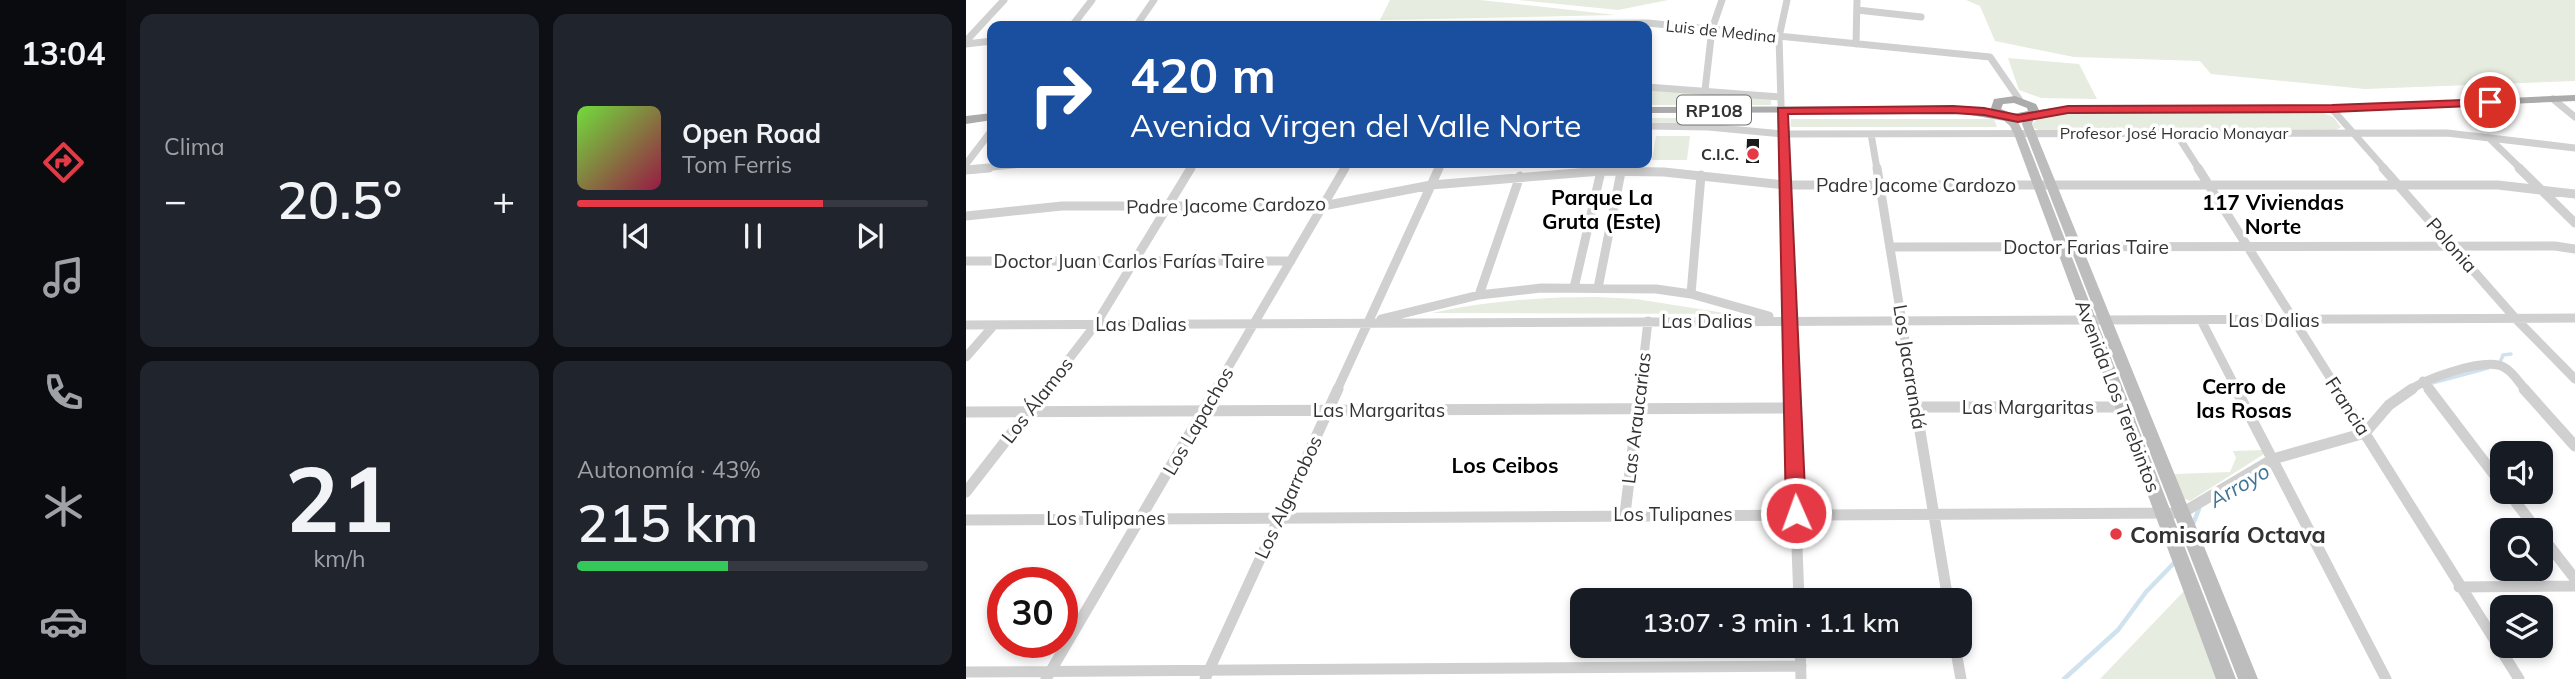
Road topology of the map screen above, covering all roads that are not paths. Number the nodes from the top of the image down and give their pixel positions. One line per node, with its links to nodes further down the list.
1 (1004, 0): 15 (street)
2 (1092, 0): 9 (street)
3 (1154, 0): 10 (street)
4 (1722, 0): 12 (street)
5 (1787, 0): 13 (street)
6 (1857, 0): 7 (street)
7 (1857, 10): 8 (street); 16 (street)
8 (1921, 17)
9 (1076, 21)
10 (1139, 21)
11 (1652, 26): 12 (street, Luis de Medina)
12 (1712, 29): 13 (street, Luis de Medina); 19 (street)
13 (1779, 37): 16 (street, Luis de Medina); 24 (street)
14 (987, 41): 15 (street)
15 (966, 42)
16 (1856, 44): 17 (street, Luis de Medina)
17 (2003, 78): 22 (street); 23 (street)
18 (1652, 87): 19 (street)
19 (1705, 90): 24 (street)
20 (2575, 97): 21 (main road, RP108)
21 (2553, 99): 27 (main road, RP108); 31 (street)
22 (2021, 100): 23 (main road, RP108); 26 (main road, RP108); 30 (main road)
23 (2000, 101): 25 (main road, RP108); 29 (main road)
24 (1781, 104): 25 (main road, RP108); 28 (main road, RP108); 37 (street)
25 (1953, 109): 29 (main road, RP108)
26 (2068, 109): 27 (main road, RP108); 30 (main road, RP108)
27 (2332, 109): 36 (street, Polonia)
28 (1652, 110)
29 (2004, 116): 30 (main road, RP108); 39 (main road, Avenida Los Terebintos)
30 (2030, 116): 39 (main road, Avenida Los Terebintos)
31 (2575, 117)
32 (987, 118): 33 (main road)
33 (966, 120)
34 (1652, 126): 37 (street, Profesor José Horacio Monayar)
35 (2176, 133): 36 (street, Profesor José Horacio Monayar); 39 (street, Profesor José Horacio Monayar); 57 (street, Francia)
36 (2354, 133): 41 (street, Profesor José Horacio Monayar); 58 (street, Polonia)
37 (1783, 134): 38 (street, Profesor José Horacio Monayar); 54 (street)
38 (1871, 134): 39 (street, Profesor José Horacio Monayar); 55 (street, Los Jacarandá)
39 (2025, 134): 56 (main road, Avenida Los Terebintos)
40 (987, 137): 43 (street)
41 (2488, 138): 42 (street, Profesor José Horacio Monayar); 59 (street)
42 (2575, 148)
43 (966, 164)
44 (987, 168): 48 (street)
45 (1191, 168): 62 (street, Los Álamos)
46 (1345, 168): 61 (street, Los Lapachos)
47 (1439, 168): 53 (street, Los Algarrobos)
48 (966, 170)
49 (1601, 171): 50 (street, Padre Jacome Cardozo); 52 (street, Padre Jacome Cardozo); 73 (street)
50 (1621, 172): 51 (street, Padre Jacome Cardozo); 74 (street)
51 (1701, 175): 54 (street, Padre Jacome Cardozo); 76 (street)
52 (1520, 176): 53 (street, Padre Jacome Cardozo); 75 (street)
53 (1431, 185): 61 (street, Padre Jacome Cardozo); 85 (street, Los Algarrobos)
54 (1785, 185): 55 (street, Padre Jacome Cardozo); 83 (street)
55 (1880, 185): 56 (street, Padre Jacome Cardozo); 68 (street, Los Jacarandá)
56 (2045, 185): 57 (street, Padre Jacome Cardozo); 65 (main road, Avenida Los Terebintos)
57 (2208, 185): 58 (street, Padre Jacome Cardozo); 66 (street, Francia)
58 (2399, 185): 59 (street, Padre Jacome Cardozo); 67 (street, Polonia)
59 (2541, 190): 60 (street, Padre Jacome Cardozo); 64 (street)
60 (2575, 194)
61 (1323, 205): 62 (street, Padre Jacome Cardozo); 72 (street, Los Lapachos)
62 (1167, 206): 63 (street, Padre Jacome Cardozo); 71 (street, Los Álamos)
63 (966, 216)
64 (2575, 223)
65 (2069, 246): 66 (street, Doctor Farias Taire); 68 (street, Doctor Farias Taire); 79 (main road, Avenida Los Terebintos)
66 (2247, 246): 67 (street, Doctor Farias Taire); 81 (street, Francia)
67 (2453, 246): 69 (street, Doctor Farias Taire); 78 (street, Polonia)
68 (1890, 247): 84 (street, Los Jacarandá)
69 (2575, 249)
70 (966, 261): 71 (street, Doctor Juan Carlos Farías Taire)
71 (1134, 261): 72 (street, Doctor Juan Carlos Farías Taire); 86 (street, Los Álamos)
72 (1291, 261): 87 (street, Los Lapachos)
73 (1574, 288): 74 (street); 75 (street)
74 (1598, 288): 76 (street)
75 (1479, 295): 85 (street)
76 (1691, 295): 83 (street)
77 (2575, 318): 78 (street, Las Dalias)
78 (2516, 319): 81 (street, Las Dalias); 91 (street, Polonia)
79 (2098, 320): 80 (street, Las Dalias); 84 (street, Las Dalias); 94 (main road, Avenida Los Terebintos); 95 (main road, Avenida Los Terebintos)
80 (2201, 320): 81 (street, Las Dalias); 104 (street)
81 (2292, 320): 102 (street, Francia)
82 (1648, 321): 83 (street, Las Dalias); 85 (street, Las Dalias); 97 (street, Las Araucarias)
83 (1790, 321): 84 (street, Las Dalias); 96 (street)
84 (1902, 321): 93 (street, Los Jacarandá)
85 (1368, 323): 87 (street, Las Dalias); 98 (street, Los Algarrobos)
86 (1096, 324): 87 (street, Las Dalias); 89 (street, Las Dalias); 101 (street, Los Álamos)
87 (1255, 324): 99 (street, Los Lapachos)
88 (966, 325): 89 (street, Las Dalias)
89 (994, 325): 90 (street)
90 (966, 358)
91 (2575, 379)
92 (2423, 381): 102 (street); 103 (street); 105 (street)
93 (1916, 407): 94 (street, Las Margaritas); 109 (street, Los Jacarandá)
94 (2123, 407): 95 (street, Las Margaritas); 108 (main road, Avenida Los Terebintos)
95 (2140, 407): 111 (main road, Avenida Los Terebintos)
96 (1792, 408): 97 (street, Las Margaritas); 110 (street)
97 (1637, 409): 98 (street, Las Margaritas); 112 (street, Las Araucarias)
98 (1328, 410): 99 (street, Las Margaritas); 113 (street, Los Algarrobos)
99 (1204, 411): 101 (street, Las Margaritas); 114 (street, Los Lapachos)
100 (966, 412): 101 (street, Las Margaritas)
101 (1028, 412): 106 (street, Los Álamos)
102 (2365, 433): 104 (street); 120 (street, Francia)
103 (2575, 446)
104 (2273, 458): 111 (street); 131 (street)
105 (2490, 469)
106 (966, 492)
107 (2517, 504): 115 (street)
108 (2162, 511): 109 (street, Los Tulipanes); 111 (street, Los Tulipanes); 129 (main road, Avenida Los Terebintos)
109 (1933, 512): 110 (street, Los Tulipanes); 122 (street, Los Jacarandá)
110 (1796, 513): 112 (street, Los Tulipanes); 121 (street)
111 (2182, 513): 130 (main road, Avenida Los Terebintos)
112 (1625, 514): 113 (street, Los Tulipanes)
113 (1279, 517): 114 (street, Los Tulipanes); 126 (street, Los Algarrobos)
114 (1141, 518): 116 (street, Los Tulipanes); 127 (street, Los Lapachos)
115 (2528, 518)
116 (966, 520)
117 (2553, 551): 118 (street)
118 (2575, 579)
119 (2575, 586): 120 (street)
120 (2459, 587): 132 (street, Francia)
121 (1799, 588)
122 (1946, 588)
123 (1957, 658): 128 (street)
124 (966, 672): 127 (street)
125 (1801, 673): 126 (street)
126 (1207, 674): 127 (street)
127 (1049, 675)
128 (1961, 679)
129 (2227, 679)
130 (2248, 679)
131 (2386, 679)
132 (2519, 679)

